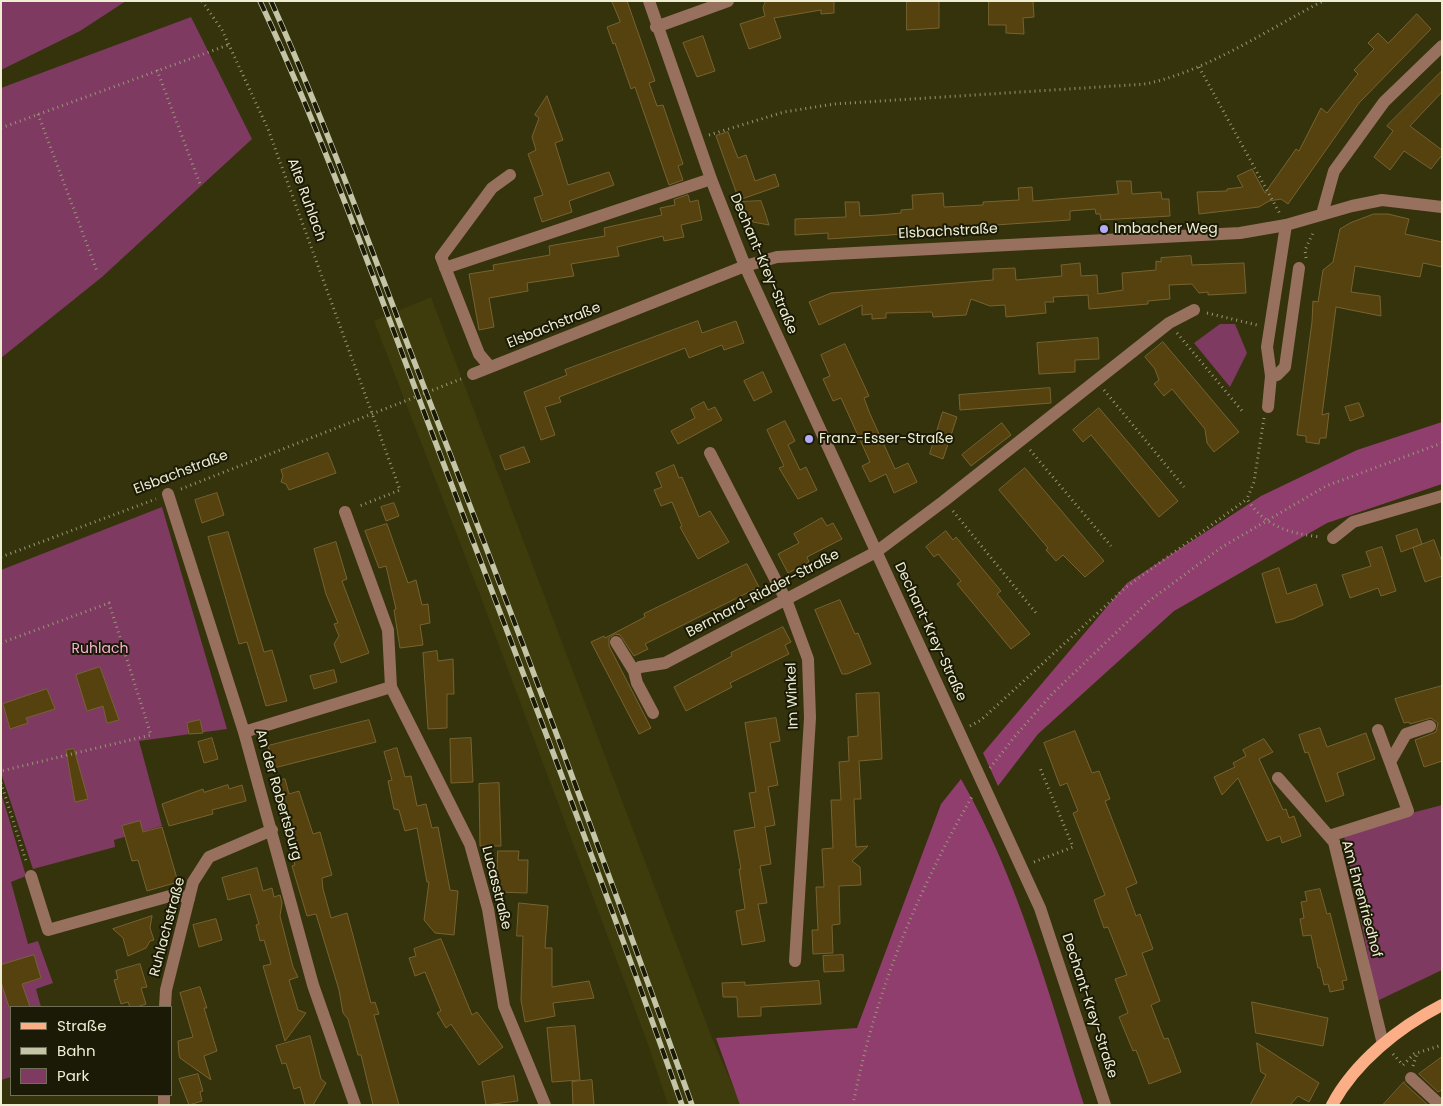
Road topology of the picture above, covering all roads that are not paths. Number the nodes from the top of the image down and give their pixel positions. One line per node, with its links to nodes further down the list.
1 (649, 1): 3 (street, Dechant-Krey-Straße)
2 (728, 1): 3 (street)
3 (656, 27): 6 (street, Dechant-Krey-Straße)
4 (1442, 46): 8 (street)
5 (510, 175): 11 (street)
6 (711, 179): 10 (street, Dechant-Krey-Straße); 11 (street)
7 (1442, 207): 8 (street, Elsbachstraße)
8 (1322, 214): 9 (street, Elsbachstraße)
9 (1286, 225): 10 (street, Elsbachstraße); 16 (street)
10 (745, 266): 14 (street, Elsbachstraße); 23 (street, Dechant-Krey-Straße)
11 (445, 268): 14 (street)
12 (1299, 268): 16 (street)
13 (1194, 310): 23 (street)
14 (490, 367): 15 (street, Elsbachstraße)
15 (473, 374)
16 (1271, 376): 17 (street)
17 (1268, 407)
18 (710, 453): 24 (street, Im Winkel)
19 (168, 494): 31 (street, An der Robertsburg)
20 (1442, 496): 22 (street)
21 (345, 512): 27 (street, Lucasstraße)
22 (1333, 538)
23 (876, 552): 24 (street, Bernhard-Ridder-Straße); 45 (street, Dechant-Krey-Straße)
24 (786, 599): 26 (street, Bernhard-Ridder-Straße); 38 (street, Im Winkel)
25 (616, 642): 26 (street)
26 (634, 671): 28 (street)
27 (391, 687): 31 (street); 44 (street, Lucasstraße)
28 (653, 713)
29 (1430, 726): 32 (street)
30 (1378, 730): 32 (street)
31 (244, 732): 34 (street, An der Robertsburg)
32 (1390, 762): 35 (street)
33 (1278, 778): 35 (street, Am Ehrenfriedhof)
34 (272, 830): 37 (street, Ruhlachstraße); 43 (street, An der Robertsburg)
35 (1329, 836): 41 (street, Am Ehrenfriedhof)
36 (31, 876): 37 (street)
37 (189, 899): 40 (street, Ruhlachstraße)
38 (795, 961)
39 (1442, 1005): 41 (main road)
40 (165, 1006)
41 (1383, 1044): 46 (main road)
42 (1411, 1075): 47 (street)
43 (355, 1105)
44 (545, 1105)
45 (1105, 1105)
46 (1332, 1105)
47 (1440, 1105)

